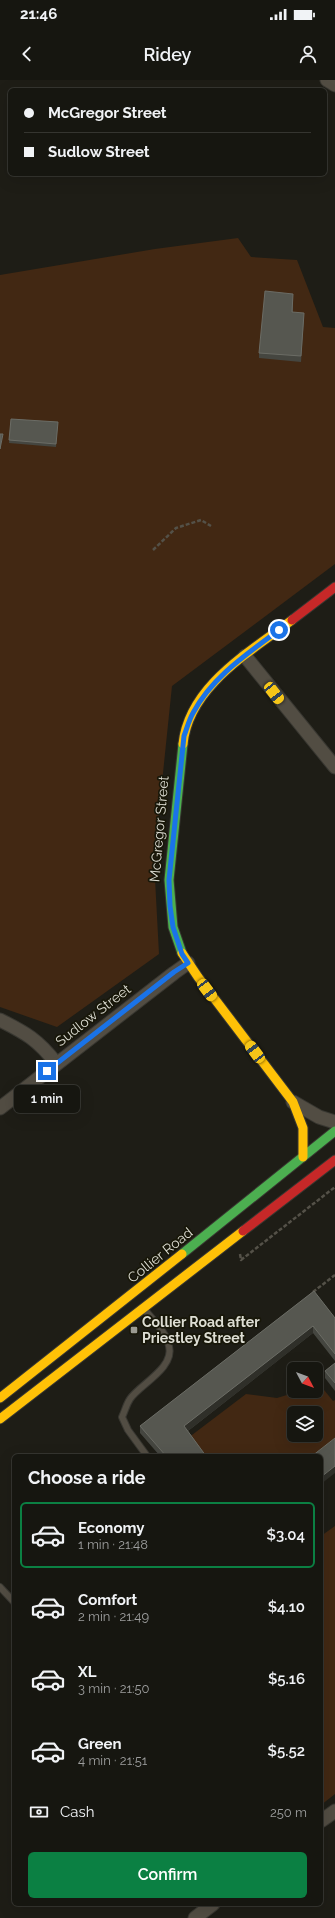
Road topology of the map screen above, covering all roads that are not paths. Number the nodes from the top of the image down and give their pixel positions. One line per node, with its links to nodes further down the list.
1 (327, 80): 2 (street)
2 (335, 85)
3 (335, 587): 4 (main road, McGregor Street)
4 (245, 656): 5 (street); 6 (main road, McGregor Street)
5 (335, 767)
6 (188, 963): 8 (street, Sudlow Street); 9 (main road, McGregor Street)
7 (0, 1020): 8 (street)
8 (56, 1064): 10 (street, Sudlow Street)
9 (293, 1102): 11 (street, McGregor Street); 13 (main road, McGregor Street)
10 (0, 1108)
11 (335, 1122)
12 (335, 1131): 13 (main road, Collier Road)
13 (303, 1157): 15 (main road, Collier Road)
14 (335, 1160): 15 (main road, Collier Road)
15 (138, 1301): 16 (main road, Collier Road); 17 (main road, Collier Road); 18 (lane)
16 (0, 1398)
17 (0, 1419)
18 (146, 1454)
19 (0, 1587): 20 (lane)
20 (12, 1600)
21 (335, 1810): 22 (street)
22 (323, 1819)
23 (209, 1906): 24 (street)
24 (196, 1912)

